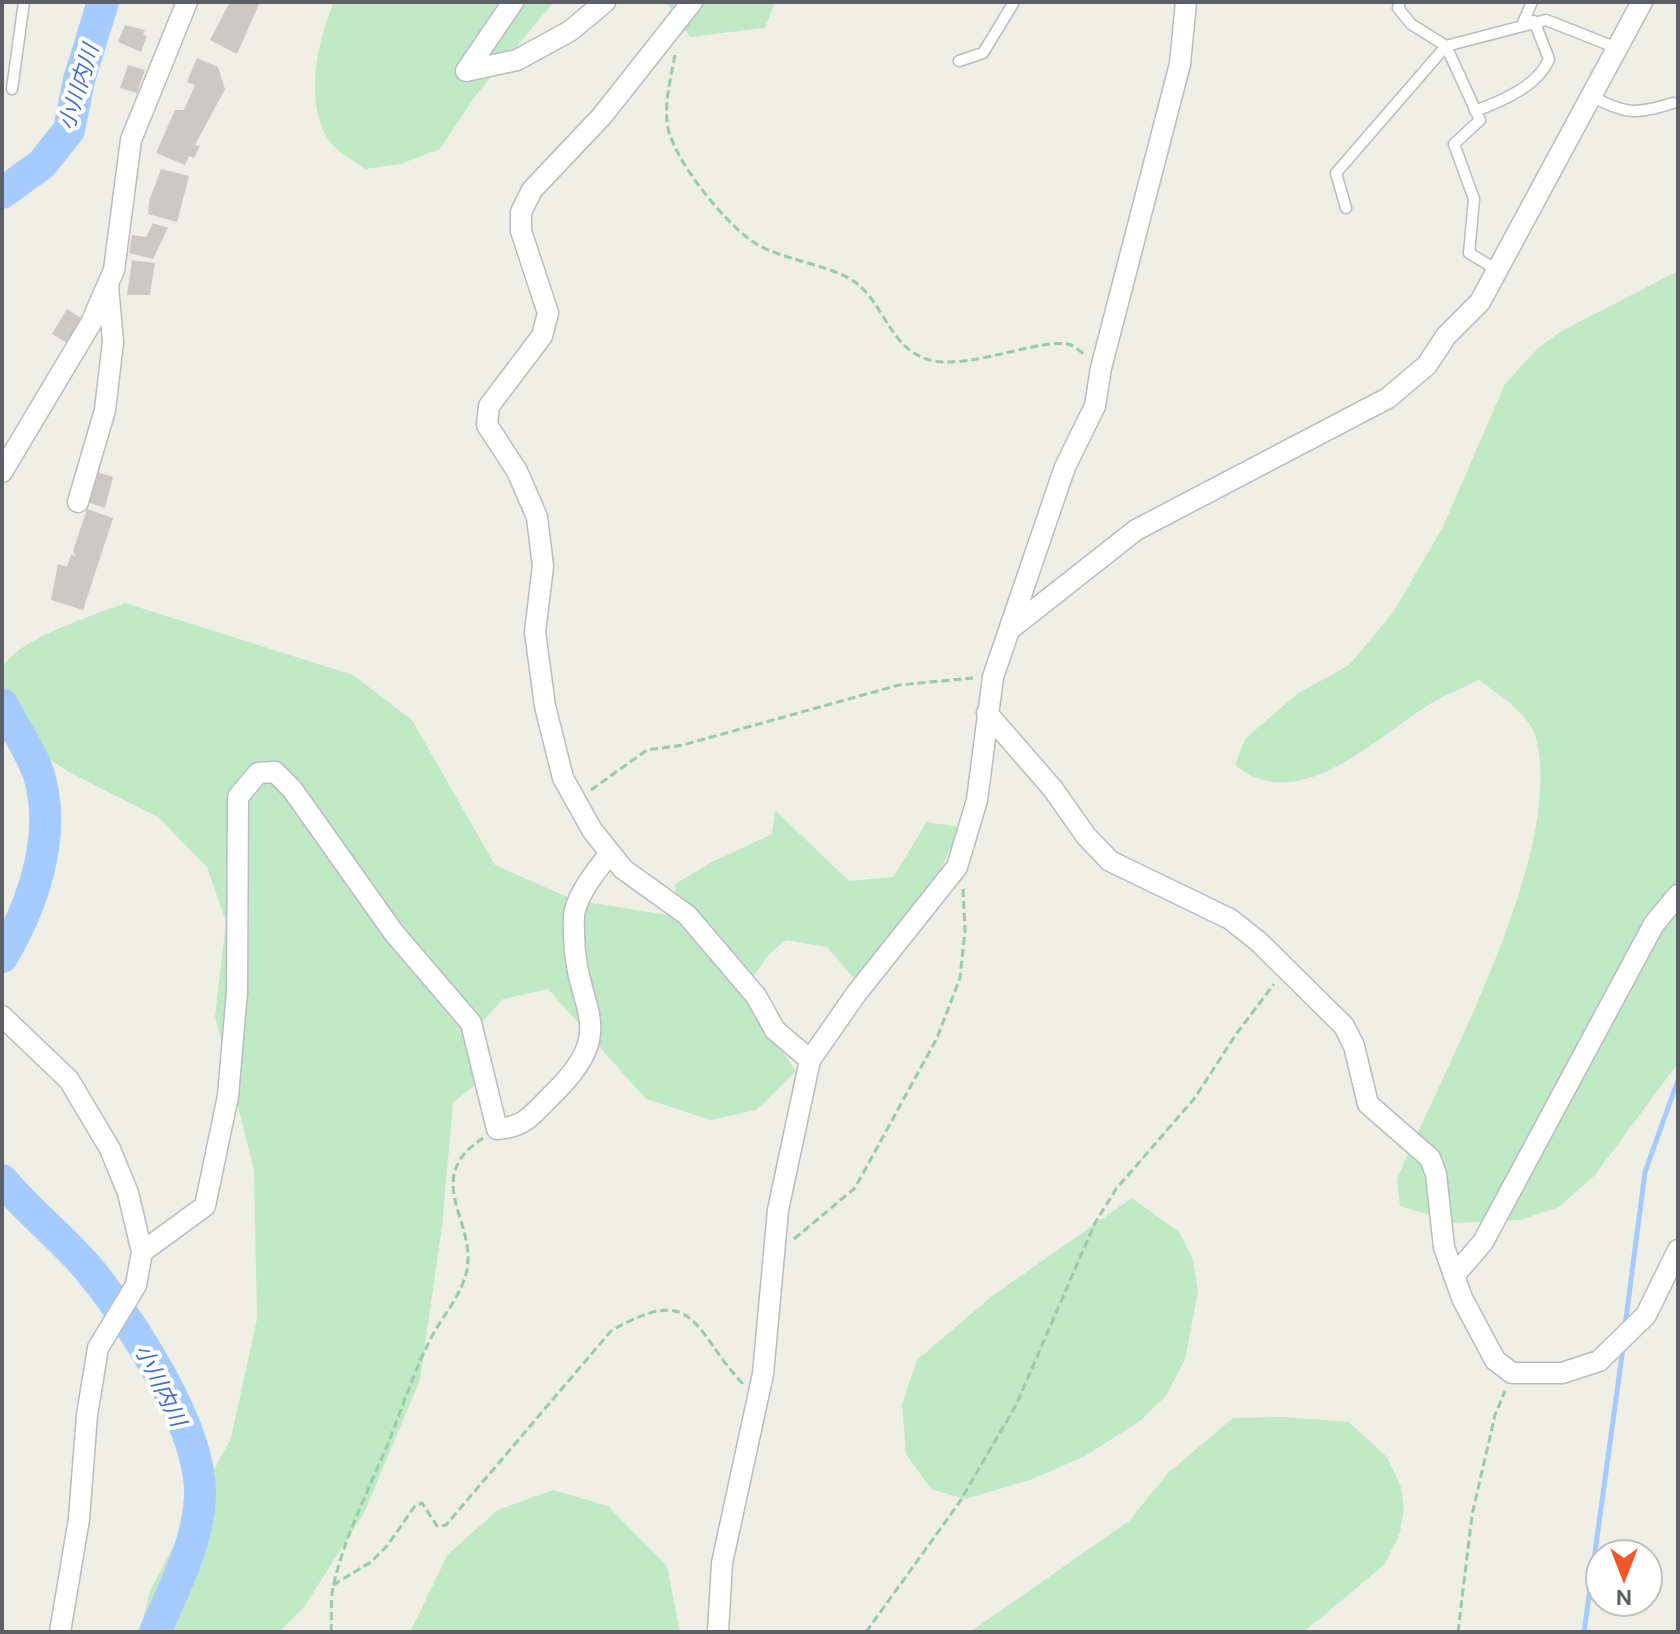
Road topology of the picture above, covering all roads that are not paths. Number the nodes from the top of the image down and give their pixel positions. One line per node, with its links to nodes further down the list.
1 (24, 2): 16 (lane)
2 (187, 2): 22 (street)
3 (513, 2): 4 (street)
4 (605, 2)
5 (692, 2): 27 (street)
6 (1014, 2): 15 (lane)
7 (1186, 2): 25 (street)
8 (1400, 2): 13 (lane)
9 (1532, 2): 12 (lane)
10 (1642, 2): 14 (street)
11 (1534, 21): 12 (lane); 14 (lane); 19 (lane)
12 (1522, 25): 13 (lane)
13 (1446, 46): 19 (lane); 20 (lane)
14 (1617, 48): 17 (street)
15 (959, 61)
16 (12, 89)
17 (1591, 96): 18 (lane); 21 (street)
18 (1673, 103)
19 (1475, 111): 21 (lane)
20 (1346, 208)
21 (1497, 270): 25 (street)
22 (107, 284): 23 (street); 24 (street)
23 (2, 472)
24 (78, 502)
25 (1009, 630): 26 (street)
26 (987, 713): 30 (street); 33 (street)
27 (610, 853): 30 (street); 32 (street)
28 (1678, 895): 33 (street)
29 (2, 1016): 32 (street)
30 (810, 1060): 35 (street)
31 (1678, 1250): 33 (street)
32 (142, 1252): 34 (street)
33 (1454, 1276)
34 (60, 1632)
35 (718, 1632)

